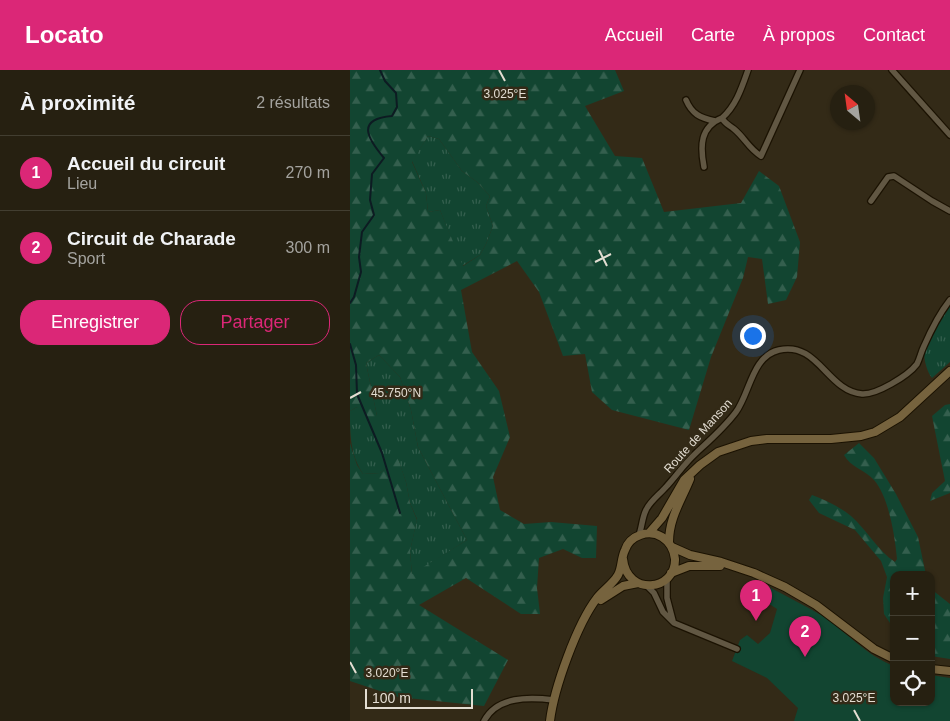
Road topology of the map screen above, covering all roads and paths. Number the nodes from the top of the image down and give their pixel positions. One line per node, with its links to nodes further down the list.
1 (748, 70): 5 (street)
2 (800, 70): 5 (street)
3 (892, 70): 7 (street)
4 (686, 100): 6 (street)
5 (722, 118): 6 (street)
6 (715, 121): 8 (street)
7 (950, 135)
8 (704, 167)
9 (871, 201): 10 (street)
10 (950, 211)
11 (950, 300): 15 (street, Route de Manson)
12 (950, 371): 13 (street)
13 (692, 473): 14 (street); 16 (street)
14 (650, 533): 15 (street); 16 (street)
15 (639, 535): 17 (street)
16 (670, 544): 18 (street); 19 (street)
17 (623, 559): 20 (street); 21 (street)
18 (740, 569): 19 (street); 24 (street)
19 (669, 576): 20 (street); 22 (street)
20 (642, 584): 21 (street); 22 (street)
21 (590, 610): 27 (street)
22 (674, 623): 23 (street)
23 (737, 649)
24 (890, 657)
25 (935, 669): 26 (street)
26 (950, 671)
27 (554, 700): 28 (street); 29 (street)
28 (484, 721)
29 (550, 721)

